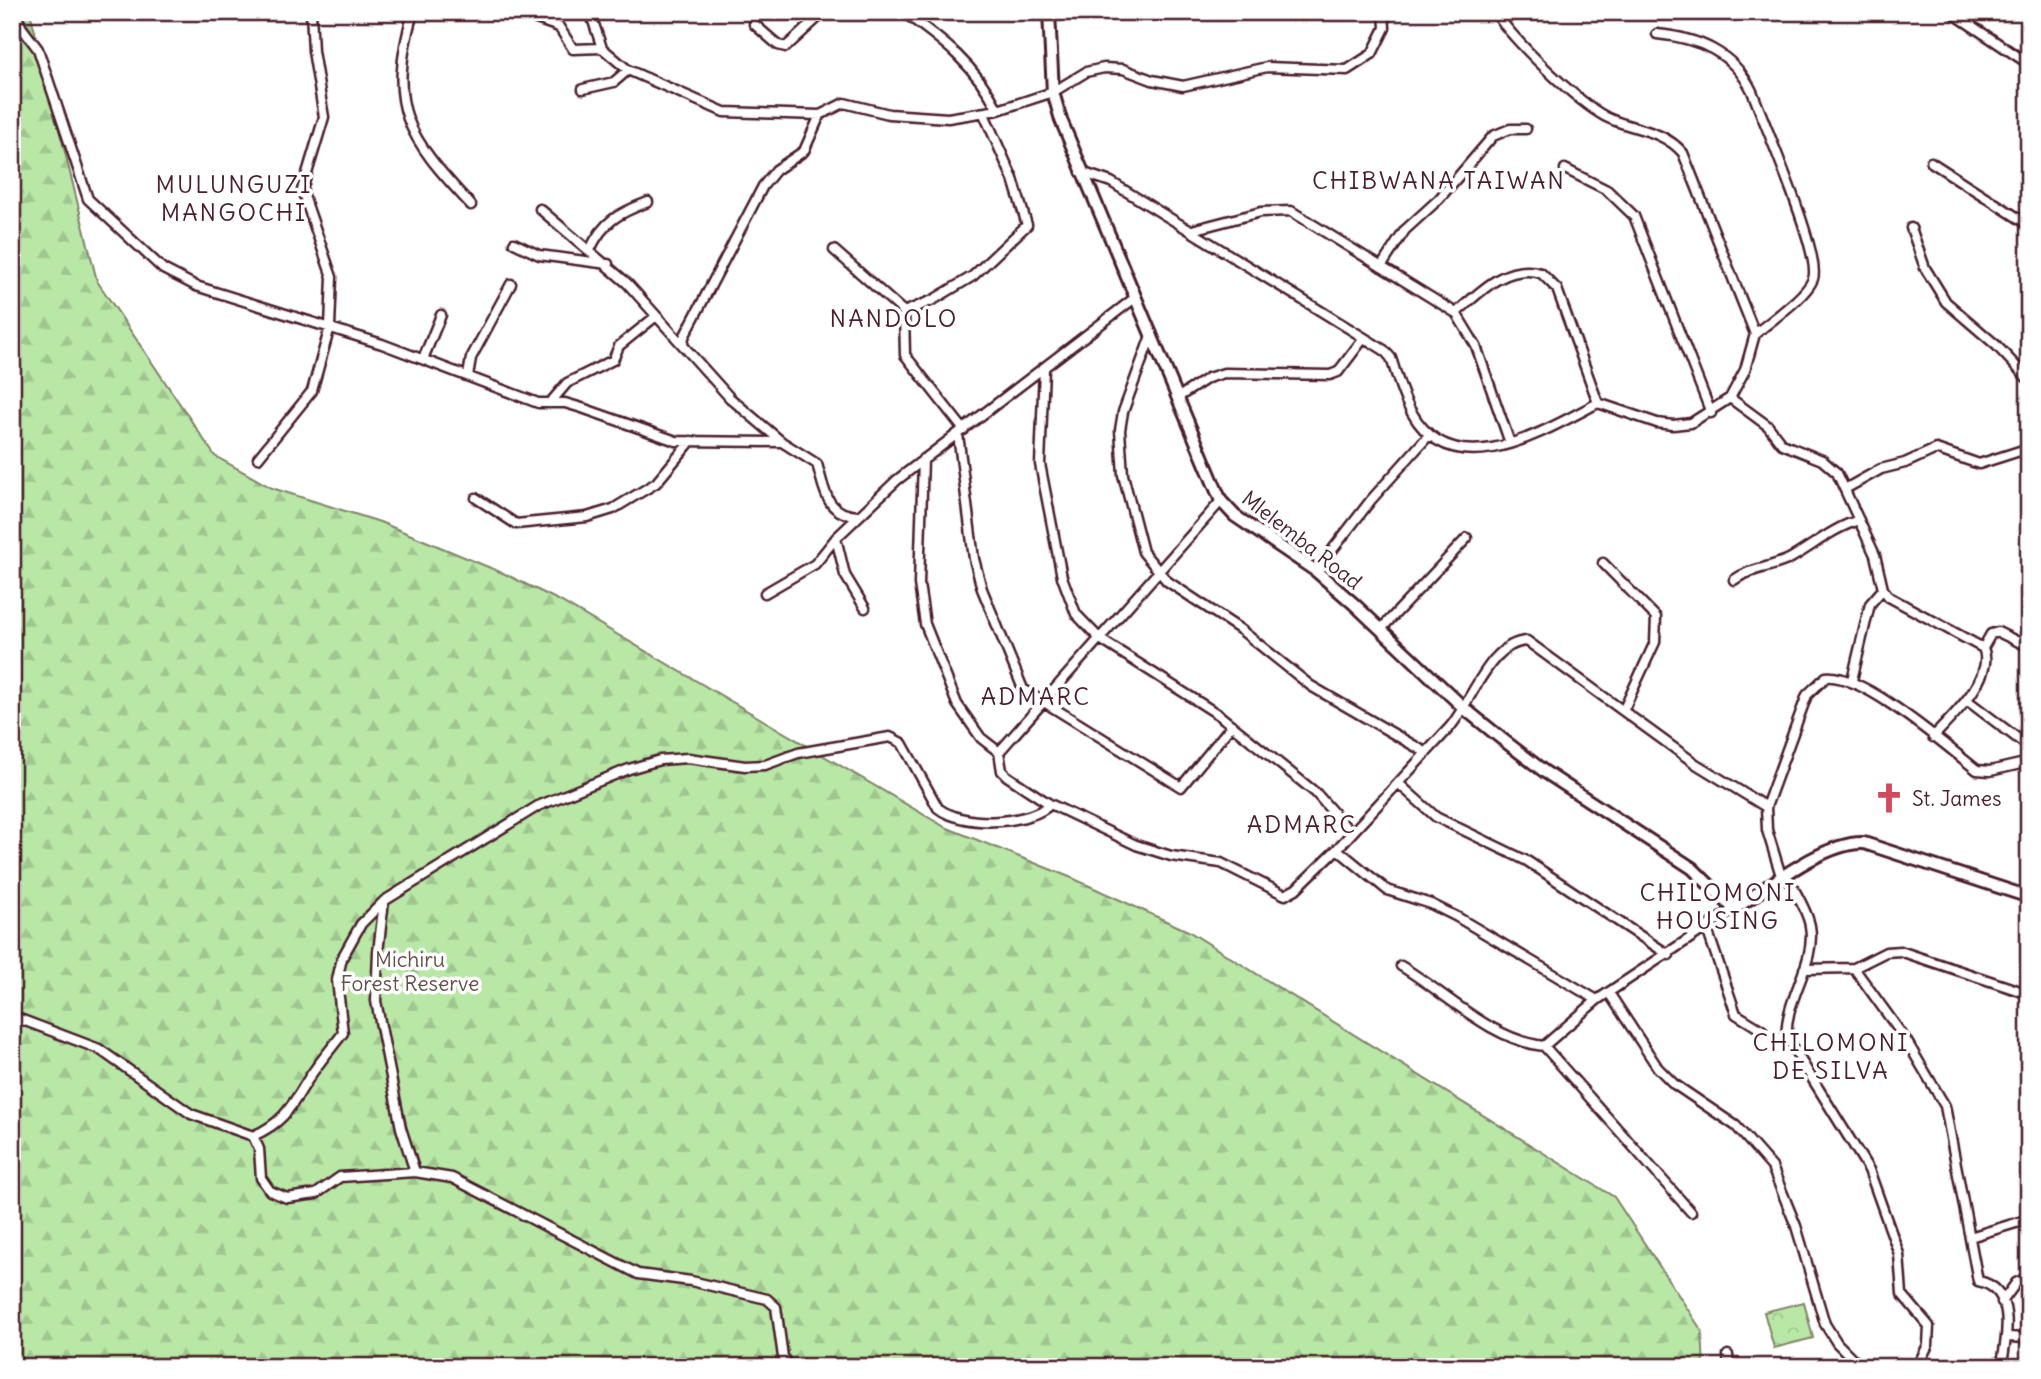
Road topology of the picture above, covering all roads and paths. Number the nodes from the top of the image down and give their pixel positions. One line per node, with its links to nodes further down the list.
1 (15, 12): 43 (street)
2 (311, 12): 43 (street)
3 (413, 12): 27 (street)
4 (590, 12): 14 (street)
5 (824, 12): 12 (street)
6 (903, 12): 19 (street)
7 (1049, 12): 18 (street, Mlelemba Road)
8 (1384, 12): 18 (street)
9 (1495, 12): 45 (street)
10 (1951, 12): 15 (street)
11 (528, 16): 14 (street)
12 (754, 24)
13 (1657, 34): 45 (street)
14 (602, 48): 16 (street)
15 (2029, 64)
16 (628, 70): 17 (street); 21 (street)
17 (583, 89)
18 (1053, 92): 19 (street); 25 (street, Mlelemba Road)
19 (998, 110): 20 (street)
20 (984, 114): 21 (street); 39 (street)
21 (820, 116): 47 (street)
22 (1526, 129): 36 (street)
23 (1931, 162): 29 (street)
24 (1565, 169): 56 (street)
25 (1081, 172): 31 (street); 38 (street, Mlelemba Road)
26 (648, 202): 33 (street)
27 (471, 205)
28 (540, 209): 33 (street)
29 (2029, 225)
30 (1911, 228): 51 (street)
31 (1192, 230): 36 (street); 46 (street)
32 (514, 243): 35 (street)
33 (590, 250): 35 (street)
34 (834, 250): 39 (street)
35 (608, 264): 42 (street)
36 (1381, 267): 40 (street)
37 (511, 284): 50 (street)
38 (1136, 297): 44 (street, Mlelemba Road); 49 (street)
39 (904, 312): 57 (street)
40 (1456, 313): 55 (street); 61 (street)
41 (441, 315): 48 (street)
42 (655, 317): 47 (street); 54 (street)
43 (330, 327): 48 (street); 63 (street)
44 (1152, 333): 52 (street, Mlelemba Road); 73 (street)
45 (1755, 334): 53 (street)
46 (1363, 339): 52 (street); 58 (street)
47 (683, 344): 60 (street)
48 (423, 359): 50 (street)
49 (1044, 369): 57 (street); 80 (street)
50 (468, 376): 54 (street)
51 (2029, 380)
52 (1177, 398): 67 (street, Mlelemba Road)
53 (1730, 398): 56 (street); 65 (street)
54 (550, 403): 59 (street)
55 (1598, 403): 56 (street); 61 (street)
56 (1711, 413)
57 (961, 432): 64 (street); 85 (street)
58 (1429, 435): 61 (street); 74 (street)
59 (691, 441): 60 (street); 66 (street)
60 (782, 442): 68 (street)
61 (1510, 443)
62 (2029, 448): 65 (street)
63 (258, 458)
64 (923, 459): 68 (street); 91 (street)
65 (1845, 489): 69 (street)
66 (476, 498)
67 (1221, 500): 73 (street); 74 (street, Mlelemba Road)
68 (858, 516): 70 (street)
69 (1859, 520): 75 (street); 76 (street)
70 (836, 538): 77 (street); 78 (street)
71 (1466, 538): 79 (street)
72 (1603, 562): 87 (street)
73 (1157, 571): 80 (street); 92 (street)
74 (1315, 571): 79 (street, Mlelemba Road)
75 (1734, 580)
76 (1883, 589): 82 (street); 83 (street)
77 (765, 593)
78 (865, 608)
79 (1382, 628): 86 (street, Mlelemba Road)
80 (1100, 639): 85 (street); 88 (street)
81 (2029, 647): 82 (street)
82 (1983, 648): 84 (street)
83 (1852, 680): 89 (street); 96 (street)
84 (1968, 701): 89 (street); 90 (street)
85 (1046, 702): 88 (street); 91 (street)
86 (1465, 709): 87 (street); 92 (street); 102 (street, Mlelemba Road)
87 (1624, 709): 96 (street)
88 (1232, 725): 97 (street)
89 (1933, 737): 93 (street)
90 (2029, 747)
91 (999, 752): 95 (street)
92 (1425, 752): 94 (street)
93 (2029, 762)
94 (1398, 783): 97 (street); 104 (street)
95 (1048, 803): 98 (street); 101 (street)
96 (1766, 807): 99 (street)
97 (1351, 833): 98 (street)
98 (1338, 849): 110 (street)
99 (1784, 878): 100 (street); 102 (street); 107 (street)
100 (2029, 897)
101 (384, 901): 114 (street); 115 (street)
102 (1734, 909): 103 (street)
103 (1707, 929): 104 (street); 112 (street)
104 (1669, 955): 108 (street)
105 (1401, 966): 113 (street)
106 (1854, 968): 107 (street); 109 (street); 118 (street)
107 (1804, 969): 127 (street)
108 (1608, 993): 110 (street); 126 (street)
109 (2029, 994)
110 (1597, 1000): 113 (street)
111 (12, 1016): 114 (street)
112 (1762, 1030)
113 (1544, 1046): 116 (street)
114 (253, 1136): 115 (street)
115 (415, 1172): 124 (street)
116 (1691, 1212)
117 (2029, 1219): 118 (street)
118 (1970, 1237): 120 (street)
119 (2029, 1277): 120 (street)
120 (2002, 1302): 121 (street)
121 (2007, 1337): 122 (street); 128 (street)
122 (2029, 1338)
123 (1728, 1355): 125 (street)
124 (789, 1367)
125 (1729, 1367)
126 (1861, 1367)
127 (1917, 1367)
128 (2001, 1367)

